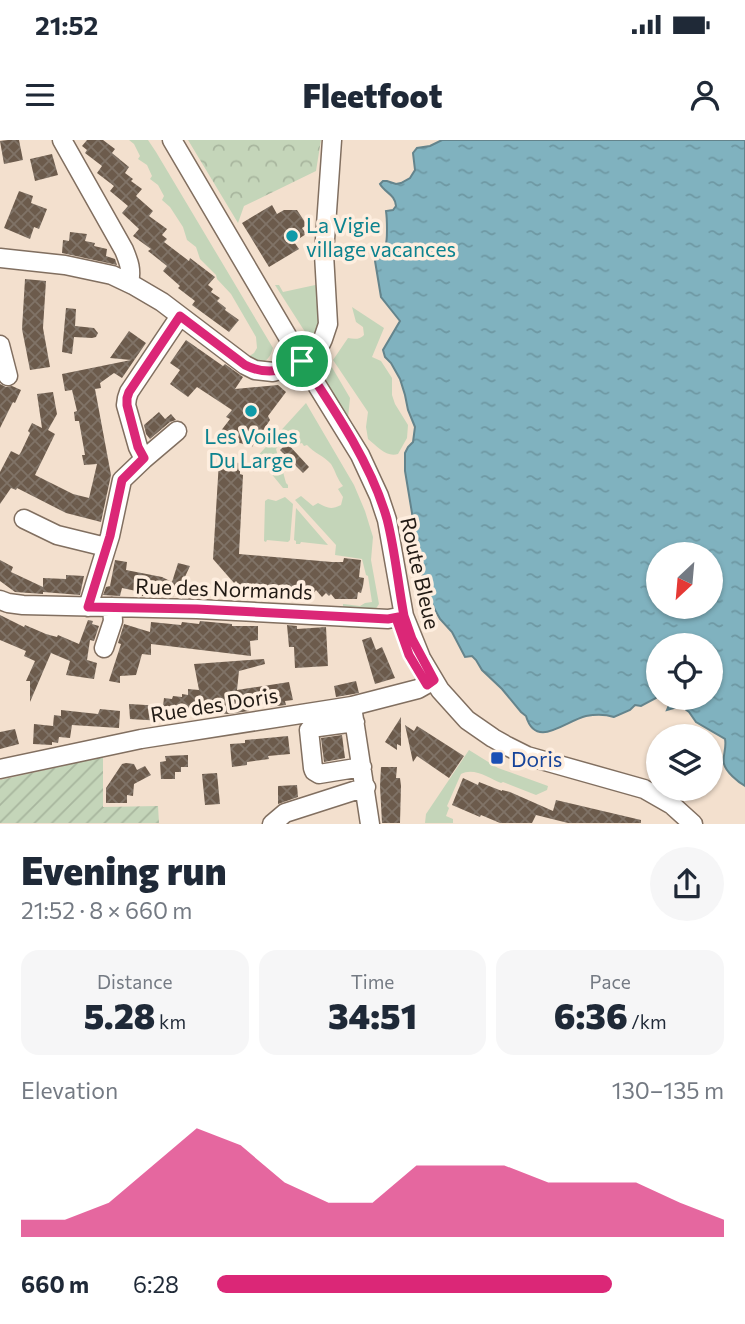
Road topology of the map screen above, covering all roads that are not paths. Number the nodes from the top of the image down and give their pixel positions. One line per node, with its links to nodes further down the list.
1 (62, 140): 6 (street)
2 (160, 140): 9 (street, Route Bleue)
3 (172, 140): 9 (street, Route Bleue)
4 (332, 140): 9 (street)
5 (2, 254): 6 (street)
6 (129, 283): 7 (street)
7 (180, 316): 9 (street); 12 (street)
8 (0, 345): 10 (street)
9 (299, 363): 18 (street, Route Bleue)
10 (8, 376)
11 (177, 431): 12 (street)
12 (144, 458): 14 (street)
13 (24, 519): 14 (street)
14 (106, 547): 16 (street)
15 (0, 600): 16 (street, Rue des Normands)
16 (88, 607): 17 (street, Rue des Normands)
17 (112, 607): 18 (street, Rue des Normands); 19 (street)
18 (400, 617): 20 (street, Route Bleue)
19 (104, 648)
20 (430, 683): 21 (street, Rue des Doris); 27 (street, Route Bleue); 28 (street, Route Bleue)
21 (353, 714): 22 (street); 22 (street); 23 (street, Rue des Doris)
22 (362, 766): 24 (street)
23 (0, 769)
24 (366, 787): 25 (street); 26 (street)
25 (272, 824)
26 (370, 824)
27 (679, 824)
28 (692, 824)

